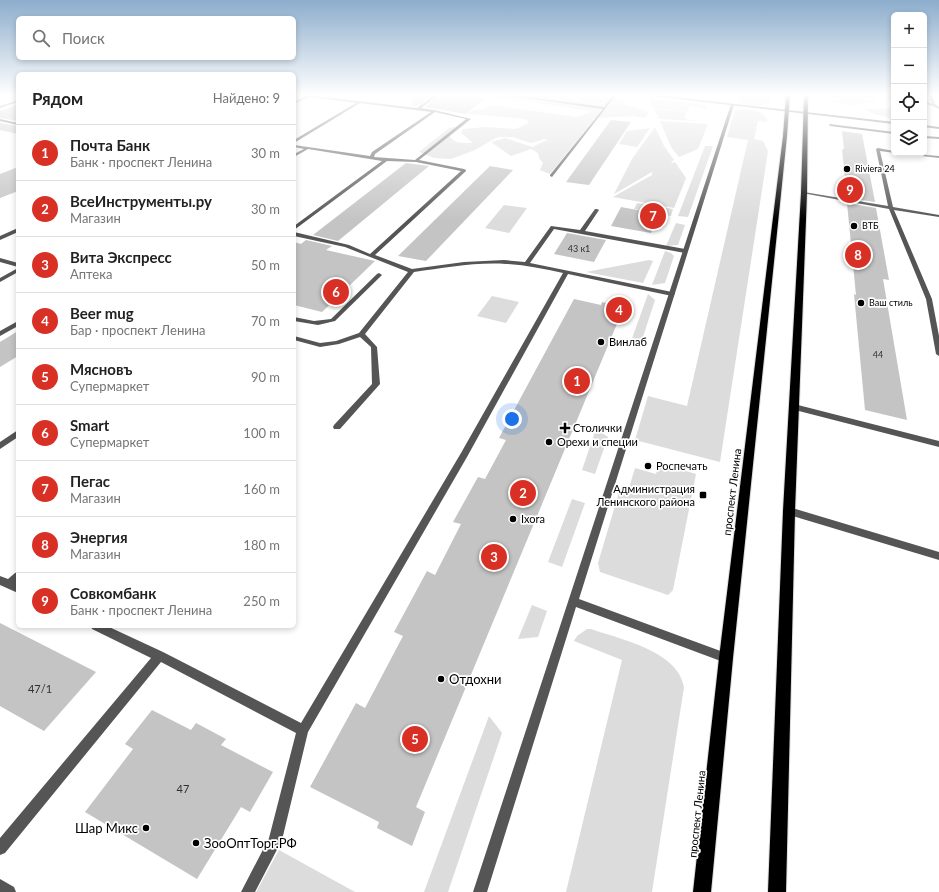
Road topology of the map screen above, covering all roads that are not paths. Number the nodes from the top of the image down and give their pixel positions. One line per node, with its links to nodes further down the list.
1 (397, 137): 15 (street)
2 (447, 137): 17 (street)
3 (583, 137): 18 (street)
4 (722, 137): 28 (street)
5 (784, 137): 55 (main road, проспект Ленина)
6 (805, 137): 19 (main road)
7 (927, 137): 8 (street)
8 (939, 138)
9 (296, 146): 10 (street)
10 (308, 148): 12 (street); 15 (street)
11 (891, 151): 20 (street)
12 (296, 155)
13 (927, 156): 14 (street)
14 (939, 157)
15 (372, 158): 16 (street)
16 (386, 160): 17 (street); 23 (street)
17 (416, 162): 29 (street)
18 (552, 176)
19 (804, 193): 20 (street); 45 (main road)
20 (891, 208): 22 (street); 44 (street)
21 (597, 210): 25 (street)
22 (939, 216)
23 (296, 227)
24 (16, 231): 27 (street)
25 (582, 232): 28 (street); 32 (street)
26 (296, 234): 29 (street)
27 (0, 238)
28 (685, 252): 38 (street)
29 (371, 256): 34 (street)
30 (0, 260): 31 (street)
31 (16, 264)
32 (527, 264): 34 (street); 35 (street)
33 (16, 271): 37 (street)
34 (412, 271): 42 (street)
35 (566, 273): 38 (street); 56 (street)
36 (379, 275): 39 (street)
37 (0, 280)
38 (672, 294): 52 (street)
39 (296, 320)
40 (16, 324): 41 (street)
41 (0, 334)
42 (361, 334): 43 (street); 46 (street)
43 (296, 339)
44 (939, 354)
45 (794, 407): 48 (street); 50 (main road)
46 (337, 427)
47 (16, 434): 49 (street)
48 (938, 443)
49 (0, 446)
50 (789, 511): 51 (street); 63 (main road)
51 (939, 556)
52 (573, 601): 55 (street); 61 (street)
53 (100, 628): 54 (street)
54 (159, 656): 56 (street); 57 (street)
55 (726, 658): 62 (main road, проспект Ленина)
56 (303, 730): 60 (street)
57 (0, 848)
58 (0, 886): 59 (street)
59 (10, 892)
60 (248, 892)
61 (480, 892)
62 (702, 892)
63 (777, 892)

